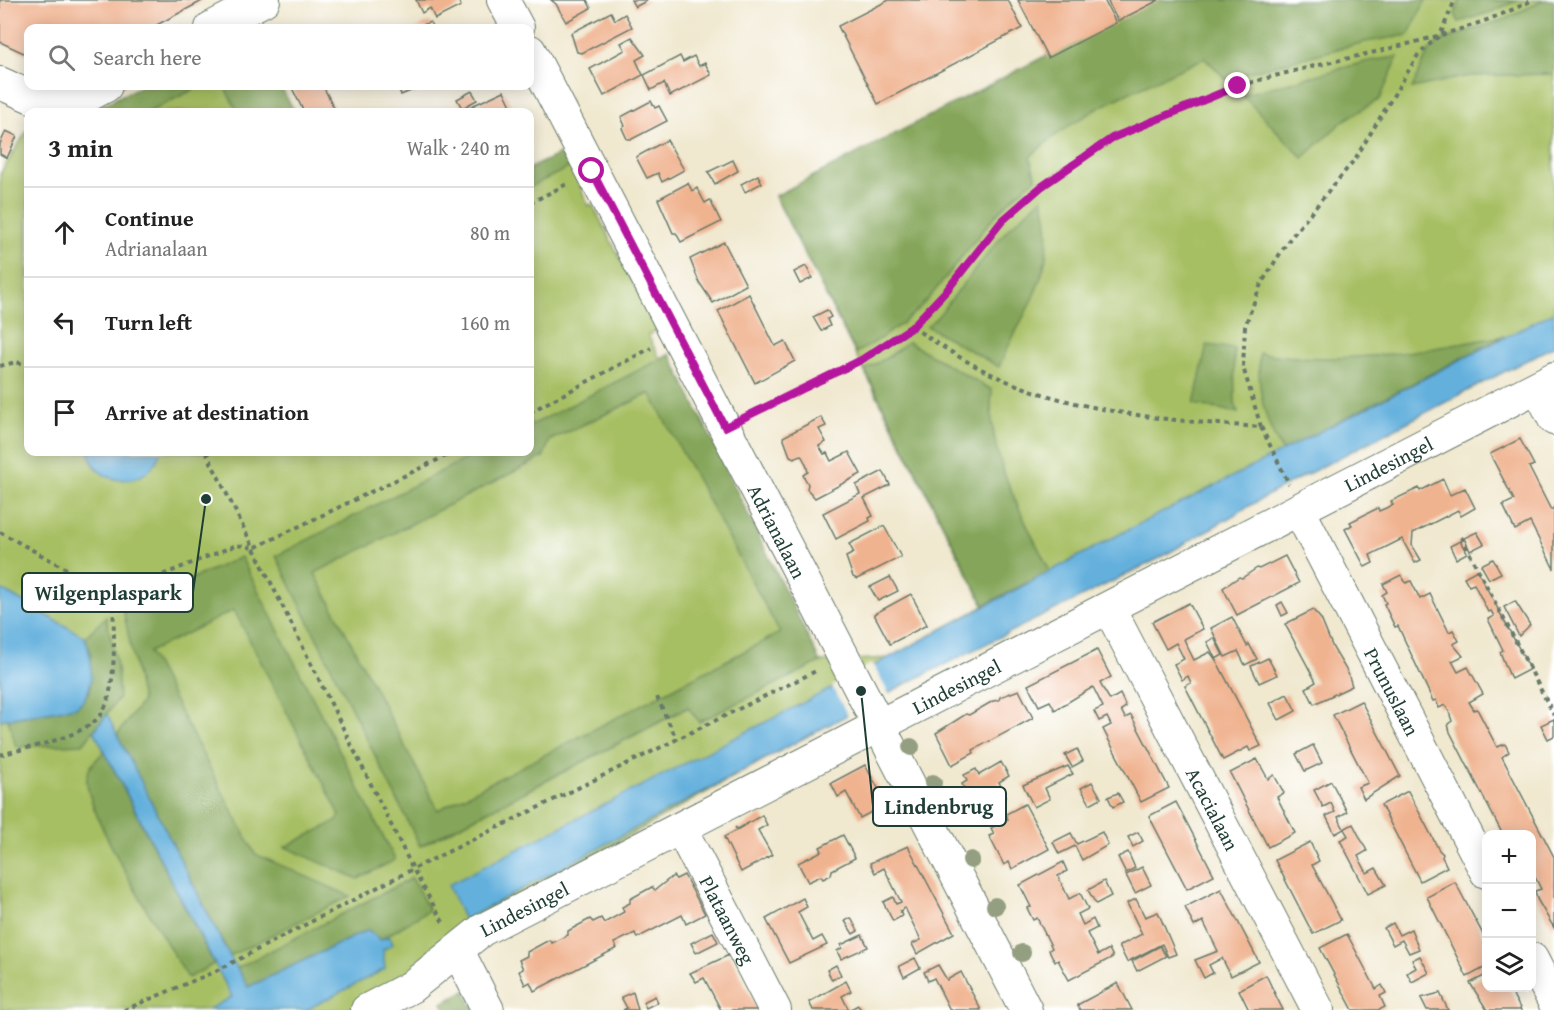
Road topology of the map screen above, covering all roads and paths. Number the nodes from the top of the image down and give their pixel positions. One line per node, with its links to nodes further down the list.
1 (264, 0): 5 (street)
2 (503, 0): 6 (street)
3 (1455, 0): 7 (path)
4 (1533, 0): 7 (path)
5 (219, 24)
6 (516, 24)
7 (1440, 35): 13 (path); 21 (path)
8 (534, 59): 11 (street, Adrianalaan)
9 (0, 83): 10 (street)
10 (98, 90)
11 (592, 171): 12 (path); 14 (street, Adrianalaan)
12 (534, 201)
13 (912, 327): 20 (path); 21 (path)
14 (676, 334): 18 (path); 20 (street, Adrianalaan)
15 (24, 364): 16 (path)
16 (0, 366)
17 (1546, 382): 19 (street); 24 (street, Lindesingel)
18 (534, 410)
19 (1554, 419)
20 (725, 427): 30 (street, Adrianalaan)
21 (1261, 427): 24 (path)
22 (208, 456): 27 (path)
23 (446, 456): 27 (path)
24 (1295, 499): 29 (street, Lindesingel); 37 (street, Prunuslaan)
25 (0, 532): 28 (path)
26 (1461, 537): 32 (path)
27 (254, 548): 28 (path); 38 (path)
28 (113, 595): 35 (path)
29 (1109, 608): 33 (street, Lindesingel); 47 (street, Acacialaan)
30 (844, 664): 33 (street, Adrianalaan); 34 (path)
31 (657, 697): 34 (path)
32 (1554, 716)
33 (875, 721): 36 (street, Lindesingel); 46 (street, Adrianalaan)
34 (676, 738): 38 (path)
35 (0, 755)
36 (681, 829): 39 (street, Lindesingel); 45 (street, Plataanweg)
37 (1482, 864)
38 (413, 869): 39 (path); 42 (path)
39 (458, 951): 43 (street, Lindesingel); 44 (street)
40 (1536, 967): 41 (street)
41 (1554, 1002)
42 (124, 1010)
43 (367, 1010)
44 (488, 1010)
45 (775, 1010)
46 (1026, 1010)
47 (1318, 1010)

